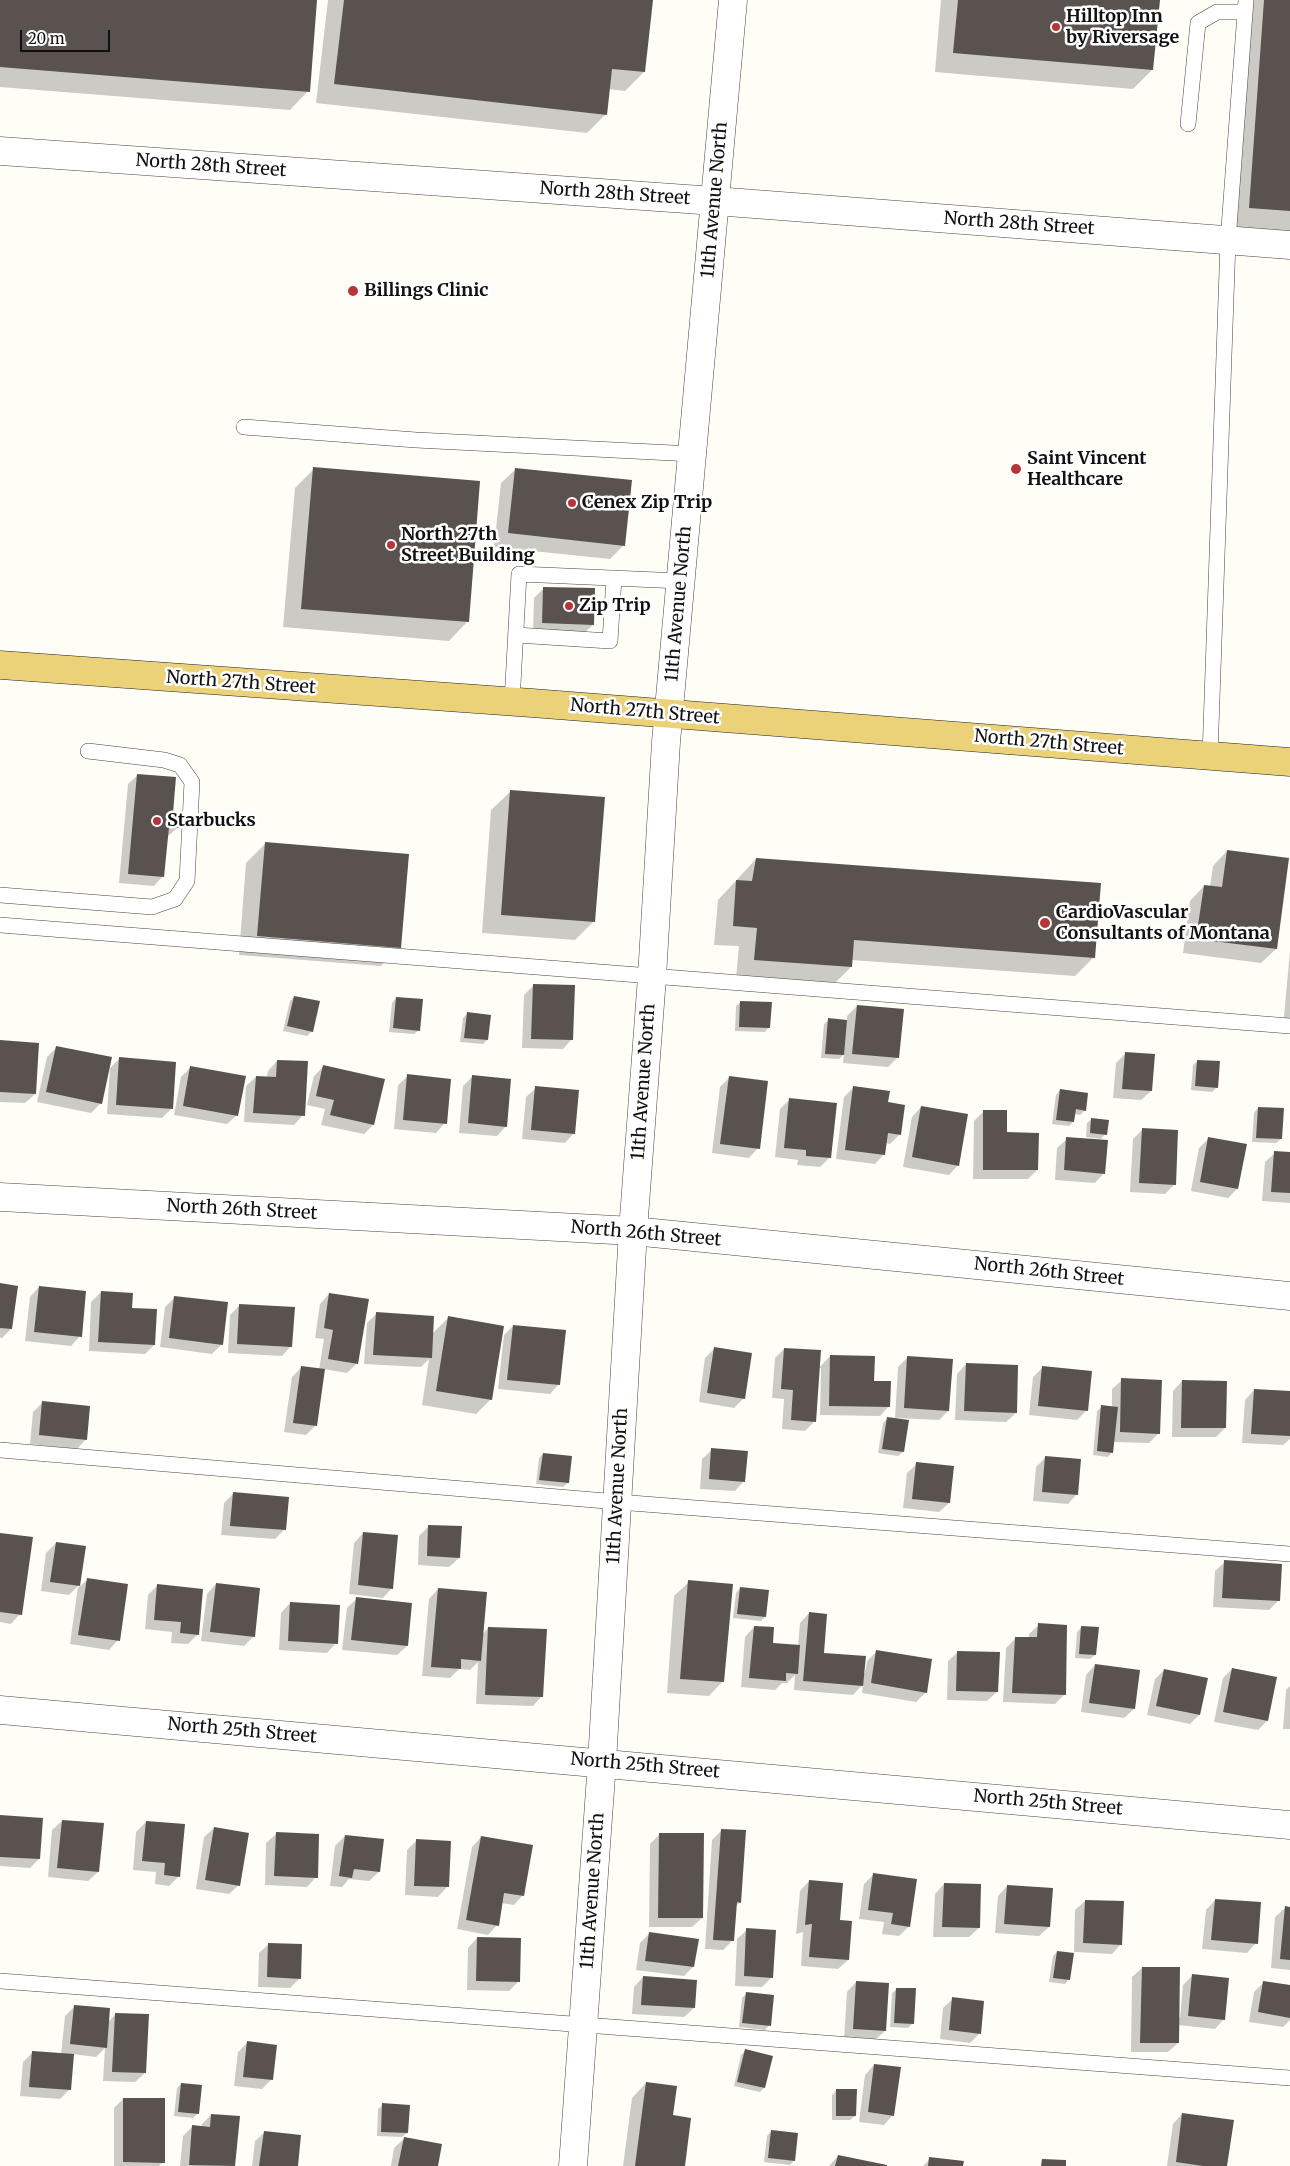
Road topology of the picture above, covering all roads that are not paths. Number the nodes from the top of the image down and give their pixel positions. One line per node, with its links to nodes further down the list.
1 (733, 0): 5 (street, 11th Avenue North)
2 (1245, 6): 3 (lane); 6 (lane)
3 (1188, 124)
4 (0, 151): 5 (street, North 28th Street)
5 (715, 201): 6 (street, North 28th Street); 9 (street, 11th Avenue North)
6 (1228, 241): 7 (street, North 28th Street); 17 (lane)
7 (1290, 245)
8 (244, 427): 9 (lane)
9 (693, 454): 11 (street, 11th Avenue North)
10 (614, 578): 11 (lane); 12 (lane); 12 (lane)
11 (681, 581): 15 (street, 11th Avenue North)
12 (516, 635): 14 (lane)
13 (0, 665): 14 (main road, North 27th Street)
14 (512, 702): 15 (main road, North 27th Street)
15 (669, 714): 17 (main road, North 27th Street); 21 (street, 11th Avenue North)
16 (88, 751): 19 (lane)
17 (1210, 756): 18 (main road, North 27th Street)
18 (1290, 762)
19 (0, 895)
20 (0, 925): 21 (lane)
21 (652, 977): 22 (lane); 24 (street, 11th Avenue North)
22 (1290, 1026)
23 (0, 1197): 24 (street, North 26th Street)
24 (633, 1231): 25 (street, North 26th Street); 27 (street, 11th Avenue North)
25 (1290, 1296)
26 (0, 1450): 27 (lane)
27 (618, 1502): 28 (lane); 30 (street, 11th Avenue North)
28 (1290, 1554)
29 (0, 1710): 30 (street, North 25th Street)
30 (602, 1762): 31 (street, North 25th Street); 33 (street, 11th Avenue North)
31 (1290, 1825)
32 (0, 1981): 33 (lane)
33 (584, 2025): 34 (lane); 35 (street, 11th Avenue North)
34 (1290, 2078)
35 (573, 2166)

